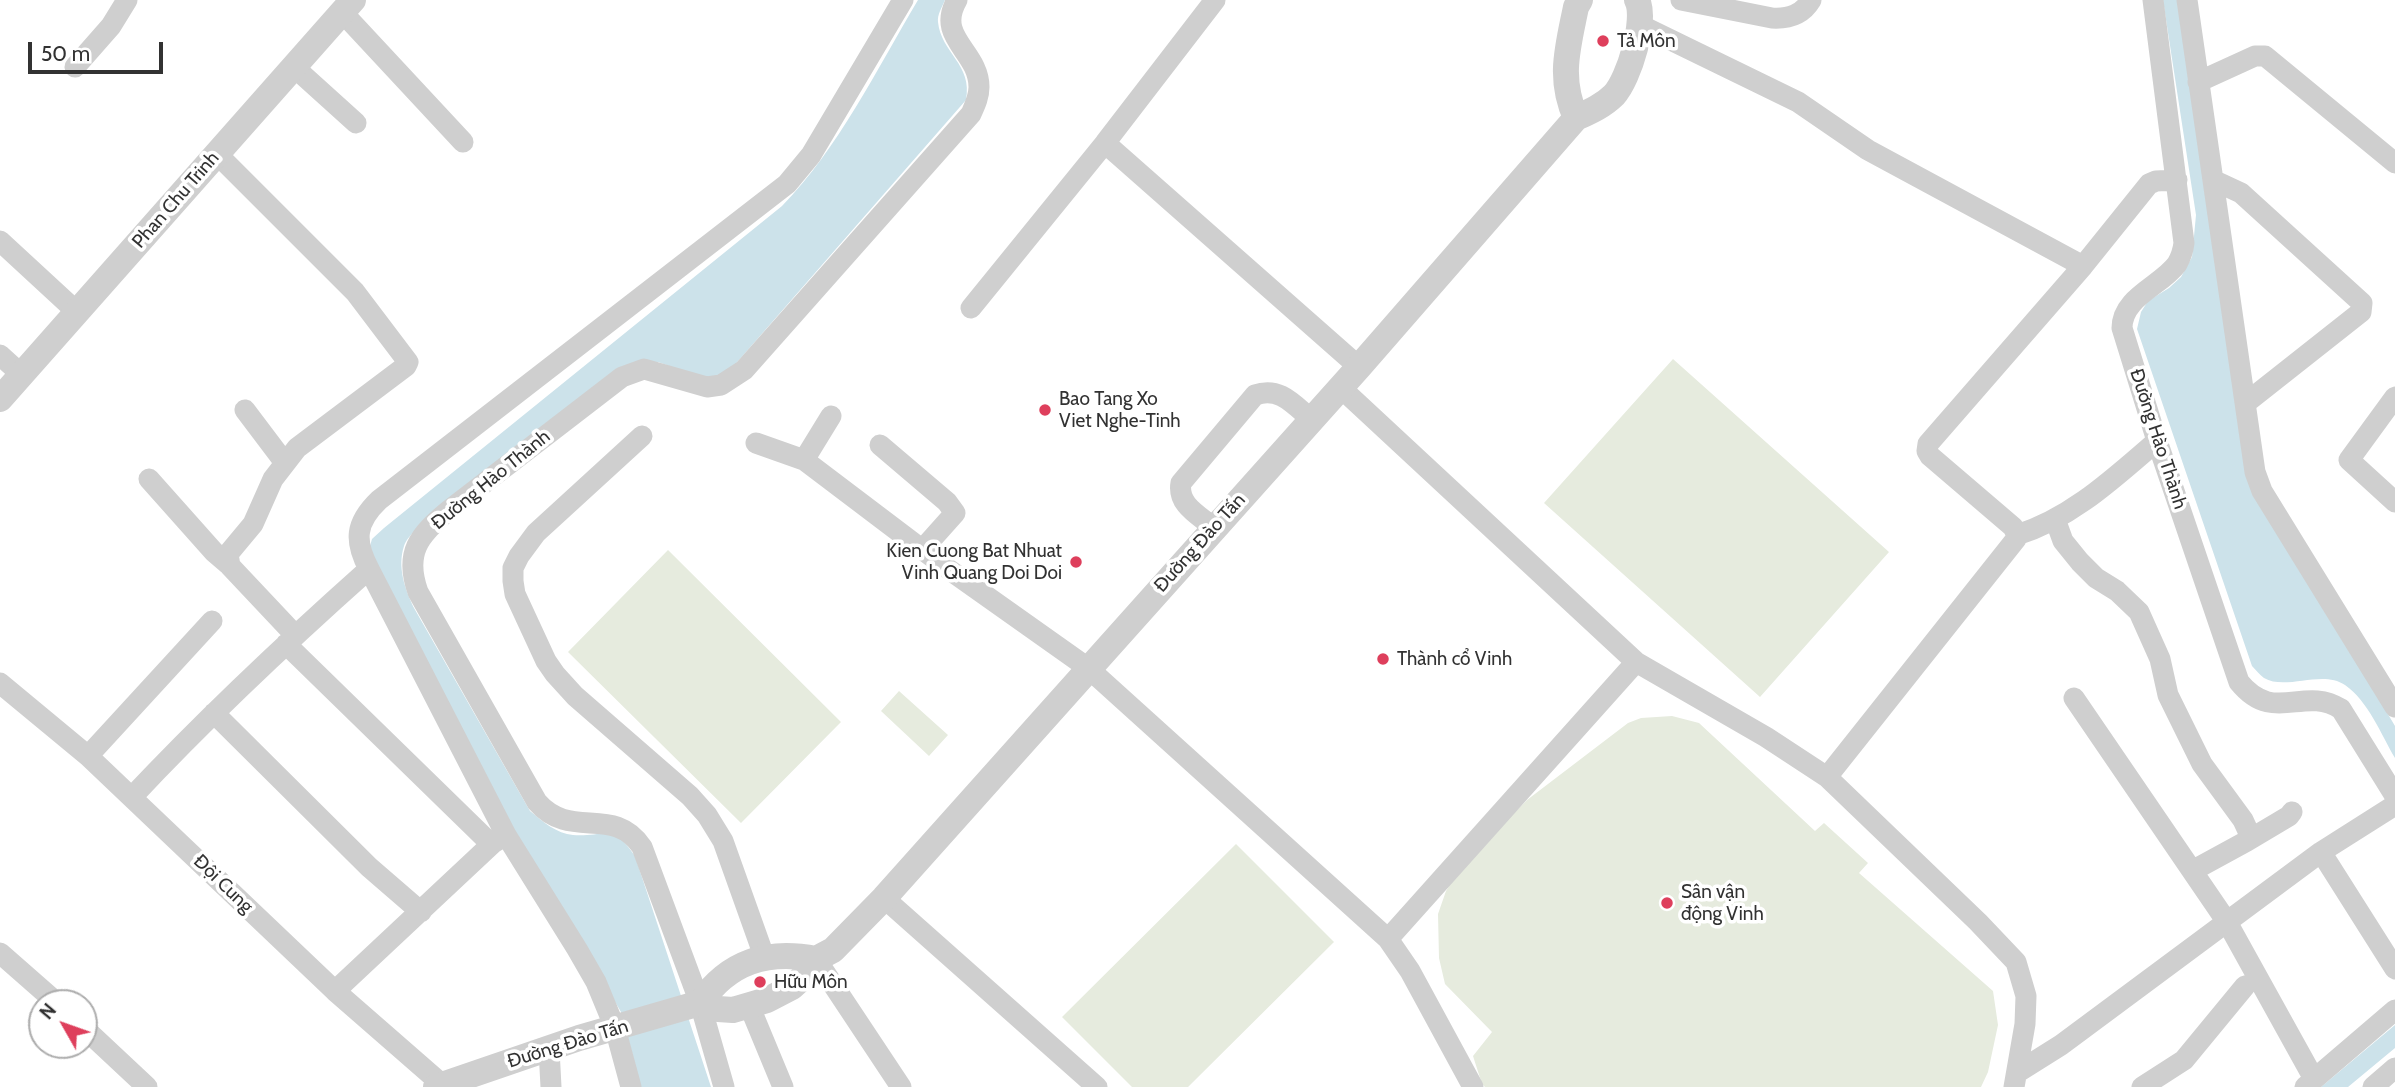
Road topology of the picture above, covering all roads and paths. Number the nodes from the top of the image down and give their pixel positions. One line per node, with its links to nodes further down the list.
1 (127, 0): 13 (street)
2 (903, 0): 50 (street)
3 (957, 0): 80 (street, Đường Hào Thành)
4 (1214, 0): 18 (street)
5 (1580, 0): 15 (street)
6 (1681, 0): 7 (street)
7 (1811, 0)
8 (2153, 0): 21 (street, Đường Hào Thành)
9 (2187, 0): 14 (street)
10 (347, 6): 12 (street, Phan Chu Trinh); 17 (street)
11 (1638, 13): 15 (street, Đường Đào Tấn); 24 (street)
12 (294, 66): 16 (street); 19 (street, Phan Chu Trinh)
13 (75, 67)
14 (2199, 82): 20 (street); 22 (street)
15 (1576, 118): 28 (street, Đường Đào Tấn)
16 (356, 123)
17 (463, 142)
18 (1105, 142): 25 (street); 28 (street)
19 (217, 154): 26 (street, Phan Chu Trinh); 42 (street)
20 (2395, 163)
21 (2177, 180): 24 (street); 38 (street, Đường Hào Thành)
22 (2213, 180): 33 (street); 33 (street)
23 (0, 241): 26 (street)
24 (2083, 266): 47 (street)
25 (971, 308)
26 (77, 312): 29 (street, Phan Chu Trinh)
27 (0, 355): 29 (street)
28 (1359, 368): 30 (street, Đường Đào Tấn)
29 (22, 375): 32 (street, Phan Chu Trinh)
30 (1340, 387): 36 (street, Đường Đào Tấn); 53 (street)
31 (2395, 397): 44 (street)
32 (0, 400)
33 (2247, 402): 57 (street)
34 (245, 410): 42 (street)
35 (831, 416): 41 (street)
36 (1312, 420): 46 (street, Đường Đào Tấn); 46 (street)
37 (642, 436): 74 (street)
38 (2157, 441): 45 (street); 61 (street, Đường Hào Thành)
39 (756, 443): 41 (street)
40 (880, 445): 48 (street)
41 (804, 460): 48 (street)
42 (285, 463): 49 (street)
43 (149, 479): 49 (street)
44 (2395, 502)
45 (2055, 519): 47 (street); 66 (street)
46 (1214, 528): 54 (street, Đường Đào Tấn)
47 (2017, 535): 60 (street)
48 (922, 550): 54 (street)
49 (228, 564): 52 (street)
50 (369, 569): 52 (street); 65 (street)
51 (212, 621): 59 (street)
52 (290, 640): 58 (street); 65 (street)
53 (1636, 662): 60 (street); 72 (street)
54 (1088, 668): 69 (street, Đường Đào Tấn); 72 (street)
55 (0, 683): 59 (street, Đội Cung)
56 (2074, 698): 68 (street)
57 (2395, 707)
58 (214, 713): 62 (street); 70 (street)
59 (88, 756): 62 (street, Đội Cung)
60 (1827, 777): 87 (street)
61 (2395, 796)
62 (132, 797): 79 (street, Đội Cung)
63 (2395, 805): 67 (street)
64 (2292, 812): 66 (street)
65 (499, 839): 70 (street); 83 (street)
66 (2247, 841): 68 (street)
67 (2321, 852): 71 (street); 76 (street)
68 (2192, 871): 71 (street)
69 (884, 898): 75 (street, Đường Đào Tấn); 96 (street)
70 (421, 912): 79 (street)
71 (2227, 922): 87 (street); 88 (street)
72 (1388, 939): 97 (street)
73 (0, 953): 78 (street)
74 (764, 957): 75 (street); 80 (street)
75 (816, 959): 81 (street, Đường Đào Tấn); 95 (street)
76 (2395, 969)
77 (2245, 986): 98 (street)
78 (41, 989)
79 (335, 991): 89 (street, Đội Cung)
80 (696, 1004): 81 (street, Đường Đào Tấn); 83 (street, Đường Đào Tấn); 93 (street, Đường Hào Thành)
81 (749, 1005): 94 (street)
82 (2395, 1010): 88 (street)
83 (620, 1027): 85 (street, Đường Đào Tấn); 92 (street)
84 (98, 1041): 90 (street)
85 (549, 1049): 89 (street, Đường Đào Tấn); 91 (street)
86 (2395, 1068): 99 (street)
87 (2016, 1079)
88 (2309, 1083)
89 (441, 1086)
90 (147, 1087)
91 (551, 1087)
92 (631, 1087)
93 (724, 1087)
94 (783, 1087)
95 (901, 1087)
96 (1097, 1087)
97 (1473, 1087)
98 (2142, 1087)
99 (2373, 1087)

